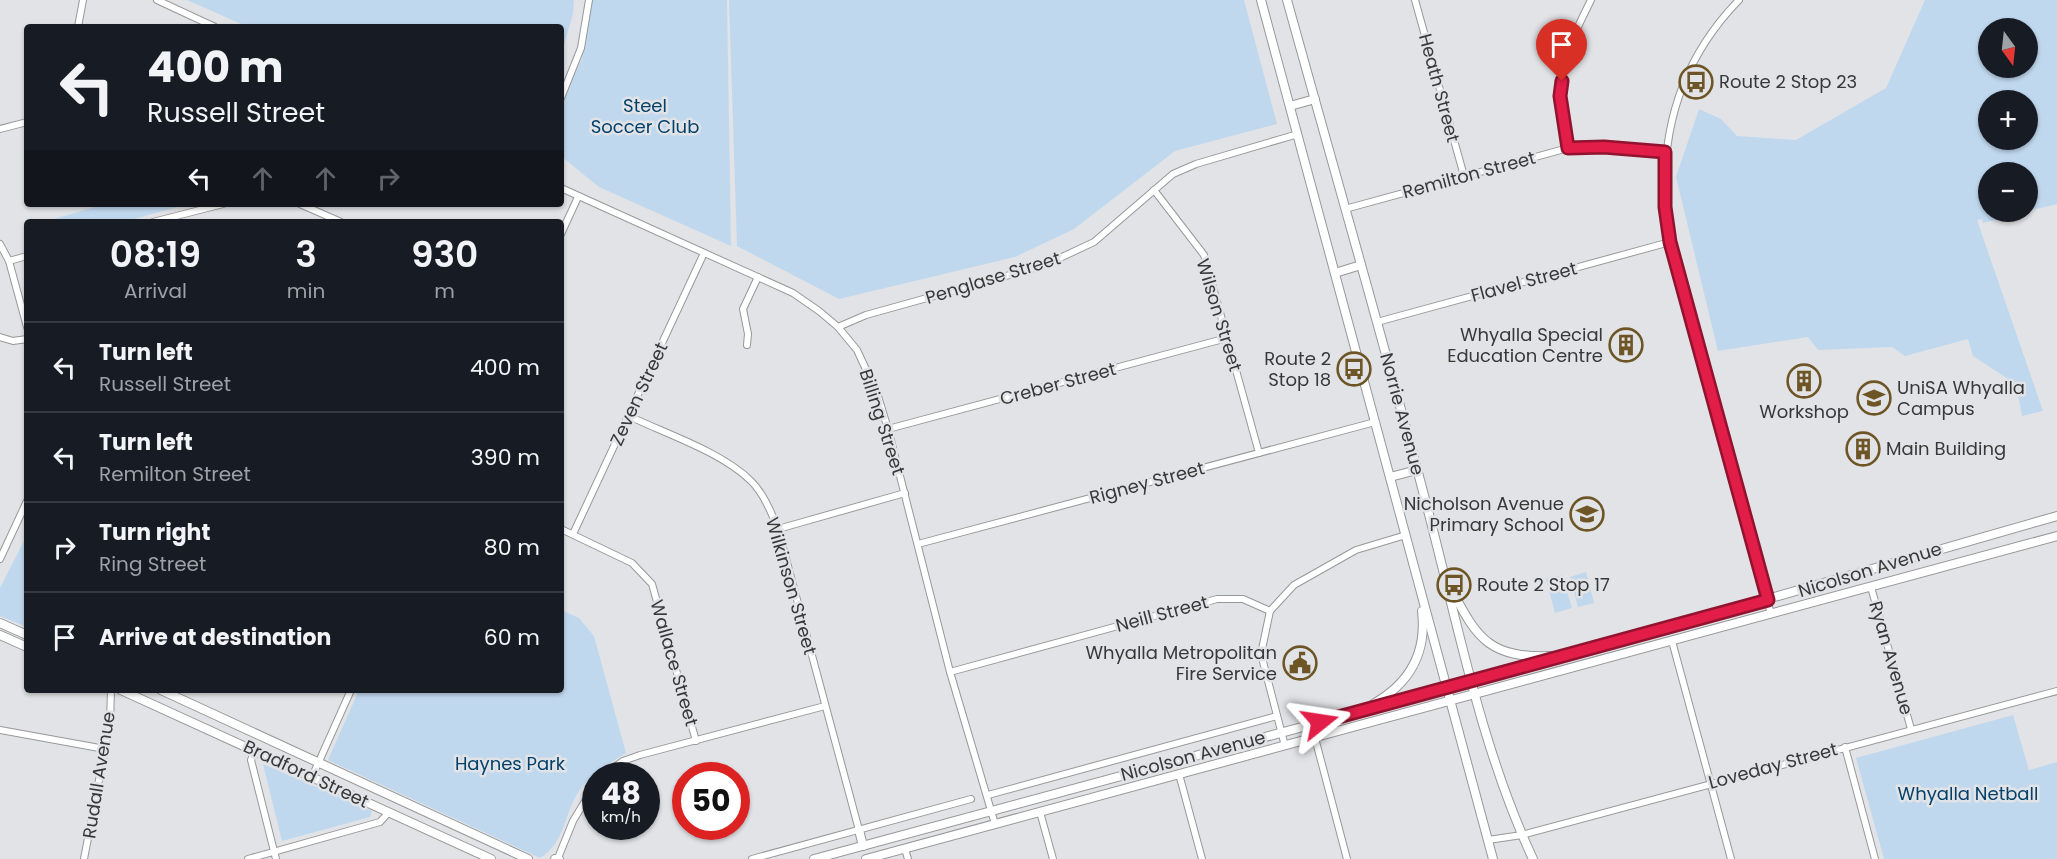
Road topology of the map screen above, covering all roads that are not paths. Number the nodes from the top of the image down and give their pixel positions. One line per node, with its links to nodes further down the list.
1 (83, 0): 9 (street)
2 (157, 0): 10 (street)
3 (590, 0): 11 (street)
4 (1261, 0): 13 (main road, Norrie Avenue)
5 (1287, 0): 12 (main road, Norrie Avenue)
6 (1416, 0): 19 (street, Heath Street)
7 (1592, 0): 17 (street)
8 (1739, 0): 18 (street)
9 (78, 24)
10 (209, 24)
11 (564, 90)
12 (1315, 99): 13 (main road); 25 (main road, Norrie Avenue)
13 (1290, 106): 16 (main road, Norrie Avenue)
14 (24, 123): 15 (street)
15 (0, 129)
16 (1298, 134): 21 (street, Penglase Street); 35 (main road, Norrie Avenue)
17 (1568, 148): 18 (street, Remilton Street); 19 (street, Remilton Street)
18 (1665, 152): 29 (street)
19 (1464, 176): 25 (street, Remilton Street)
20 (564, 190): 22 (street, Billing Street)
21 (1154, 190): 39 (street, Penglase Street); 41 (street, Wilson Street)
22 (578, 197): 28 (street); 31 (street, Billing Street)
23 (211, 207): 26 (street)
24 (307, 207): 27 (street)
25 (1345, 209): 34 (main road, Norrie Avenue)
26 (165, 219)
27 (334, 219)
28 (564, 227)
29 (1670, 242): 38 (street, Flavel Street); 63 (street)
30 (0, 244): 33 (street)
31 (704, 253): 36 (street, Billing Street); 44 (street, Zeven Street)
32 (24, 257): 33 (street)
33 (9, 261): 37 (street)
34 (1361, 265): 35 (main road); 38 (main road, Norrie Avenue)
35 (1335, 273): 45 (main road, Norrie Avenue)
36 (758, 277): 39 (street, Billing Street); 43 (street)
37 (24, 316)
38 (1377, 322): 48 (main road, Norrie Avenue)
39 (838, 327): 46 (street, Billing Street)
40 (0, 337): 42 (street)
41 (1227, 338): 46 (street, Creber Street); 47 (street, Wilson Street)
42 (24, 339)
43 (747, 345)
44 (629, 416): 53 (street, Wilkinson Street); 55 (street, Zeven Street)
45 (1375, 422): 47 (street, Rigney Street); 49 (main road, Norrie Avenue)
46 (888, 429): 50 (street, Billing Street)
47 (1259, 453): 58 (street, Rigney Street)
48 (1418, 470): 49 (main road); 60 (main road, Norrie Avenue)
49 (1390, 477): 56 (main road, Norrie Avenue)
50 (905, 493): 53 (street); 58 (street, Billing Street)
51 (24, 507): 59 (street)
52 (2057, 516): 63 (main road, Nicolson Avenue)
53 (778, 529): 82 (street, Wilkinson Street)
54 (564, 530): 55 (street, Wallace Street)
55 (573, 534): 91 (street, Wallace Street)
56 (1406, 535): 61 (main road, Norrie Avenue); 64 (street)
57 (2057, 536): 62 (main road, Nicolson Avenue)
58 (918, 544): 72 (street, Billing Street)
59 (0, 559)
60 (1445, 574): 71 (main road); 73 (main road, Norrie Avenue)
61 (1419, 585): 74 (main road, Norrie Avenue); 84 (main road)
62 (1871, 587): 65 (main road, Nicolson Avenue); 87 (street, Ryan Avenue)
63 (1768, 600): 65 (street); 71 (main road, Nicolson Avenue)
64 (1270, 611): 72 (street, Neill Street); 85 (street)
65 (1771, 614): 69 (main road, Nicolson Avenue)
66 (0, 623): 67 (main road)
67 (24, 634)
68 (0, 635): 70 (main road)
69 (1672, 642): 80 (main road, Nicolson Avenue); 100 (street)
70 (24, 646)
71 (1563, 656): 73 (main road, Nicolson Avenue)
72 (950, 672): 101 (street, Billing Street)
73 (1473, 681): 74 (main road, Nicolson Avenue); 80 (main road, Norrie Avenue)
74 (1447, 687): 81 (main road, Norrie Avenue); 84 (main road, Nicolson Avenue)
75 (2057, 691): 87 (street, Loveday Street)
76 (111, 693): 94 (street, Rudall Avenue)
77 (128, 693): 86 (main road, Bradford Street)
78 (168, 693): 83 (main road, Bradford Street)
79 (350, 693): 96 (street)
80 (1475, 694): 81 (main road, Nicolson Avenue); 109 (main road, Norrie Avenue)
81 (1451, 701): 90 (main road, Nicolson Avenue); 110 (main road, Norrie Avenue)
82 (825, 706): 91 (street); 108 (street, Wilkinson Street)
83 (208, 711): 86 (main road); 96 (main road, Bradford Street)
84 (1359, 711): 89 (main road, Nicolson Avenue)
85 (1277, 716): 89 (street); 101 (street, Nicolson Avenue)
86 (200, 726): 95 (main road, Bradford Street)
87 (1911, 729): 93 (street, Loveday Street)
88 (0, 730): 94 (street)
89 (1281, 732): 92 (street); 104 (main road, Nicolson Avenue)
90 (1315, 738): 92 (main road, Nicolson Avenue); 125 (street)
91 (696, 741): 97 (street)
92 (1286, 746): 98 (main road, Nicolson Avenue)
93 (1845, 747): 100 (street, Loveday Street); 129 (street)
94 (105, 749): 114 (street, Rudall Avenue)
95 (255, 751): 99 (main road, Bradford Street); 113 (street)
96 (319, 762): 99 (street); 117 (main road, Bradford Street)
97 (626, 762)
98 (1179, 774): 106 (main road, Nicolson Avenue); 124 (street)
99 (312, 777): 105 (main road, Bradford Street)
100 (1710, 783): 109 (street, Loveday Street); 128 (street)
101 (988, 795): 104 (street, Billing Street)
102 (971, 799): 108 (street)
103 (582, 806): 118 (street)
104 (992, 811): 107 (street, Billing Street); 111 (main road, Nicolson Avenue)
105 (389, 812): 113 (street); 116 (main road, Bradford Street)
106 (1040, 812): 107 (main road, Nicolson Avenue); 123 (street)
107 (996, 824): 112 (main road, Nicolson Avenue)
108 (859, 830): 111 (main road); 119 (street)
109 (1522, 835): 110 (street, Loveday Street); 127 (main road, Norrie Avenue)
110 (1488, 840): 126 (main road, Norrie Avenue)
111 (863, 846): 120 (main road, Nicolson Avenue)
112 (905, 849): 121 (main road, Nicolson Avenue); 122 (street)
113 (275, 855): 115 (street)
114 (84, 859)
115 (248, 859)
116 (491, 859)
117 (528, 859)
118 (558, 859)
119 (752, 859)
120 (814, 859)
121 (866, 859)
122 (908, 859)
123 (1053, 859)
124 (1202, 859)
125 (1347, 859)
126 (1493, 859)
127 (1533, 859)
128 (1731, 859)
129 (1875, 859)

